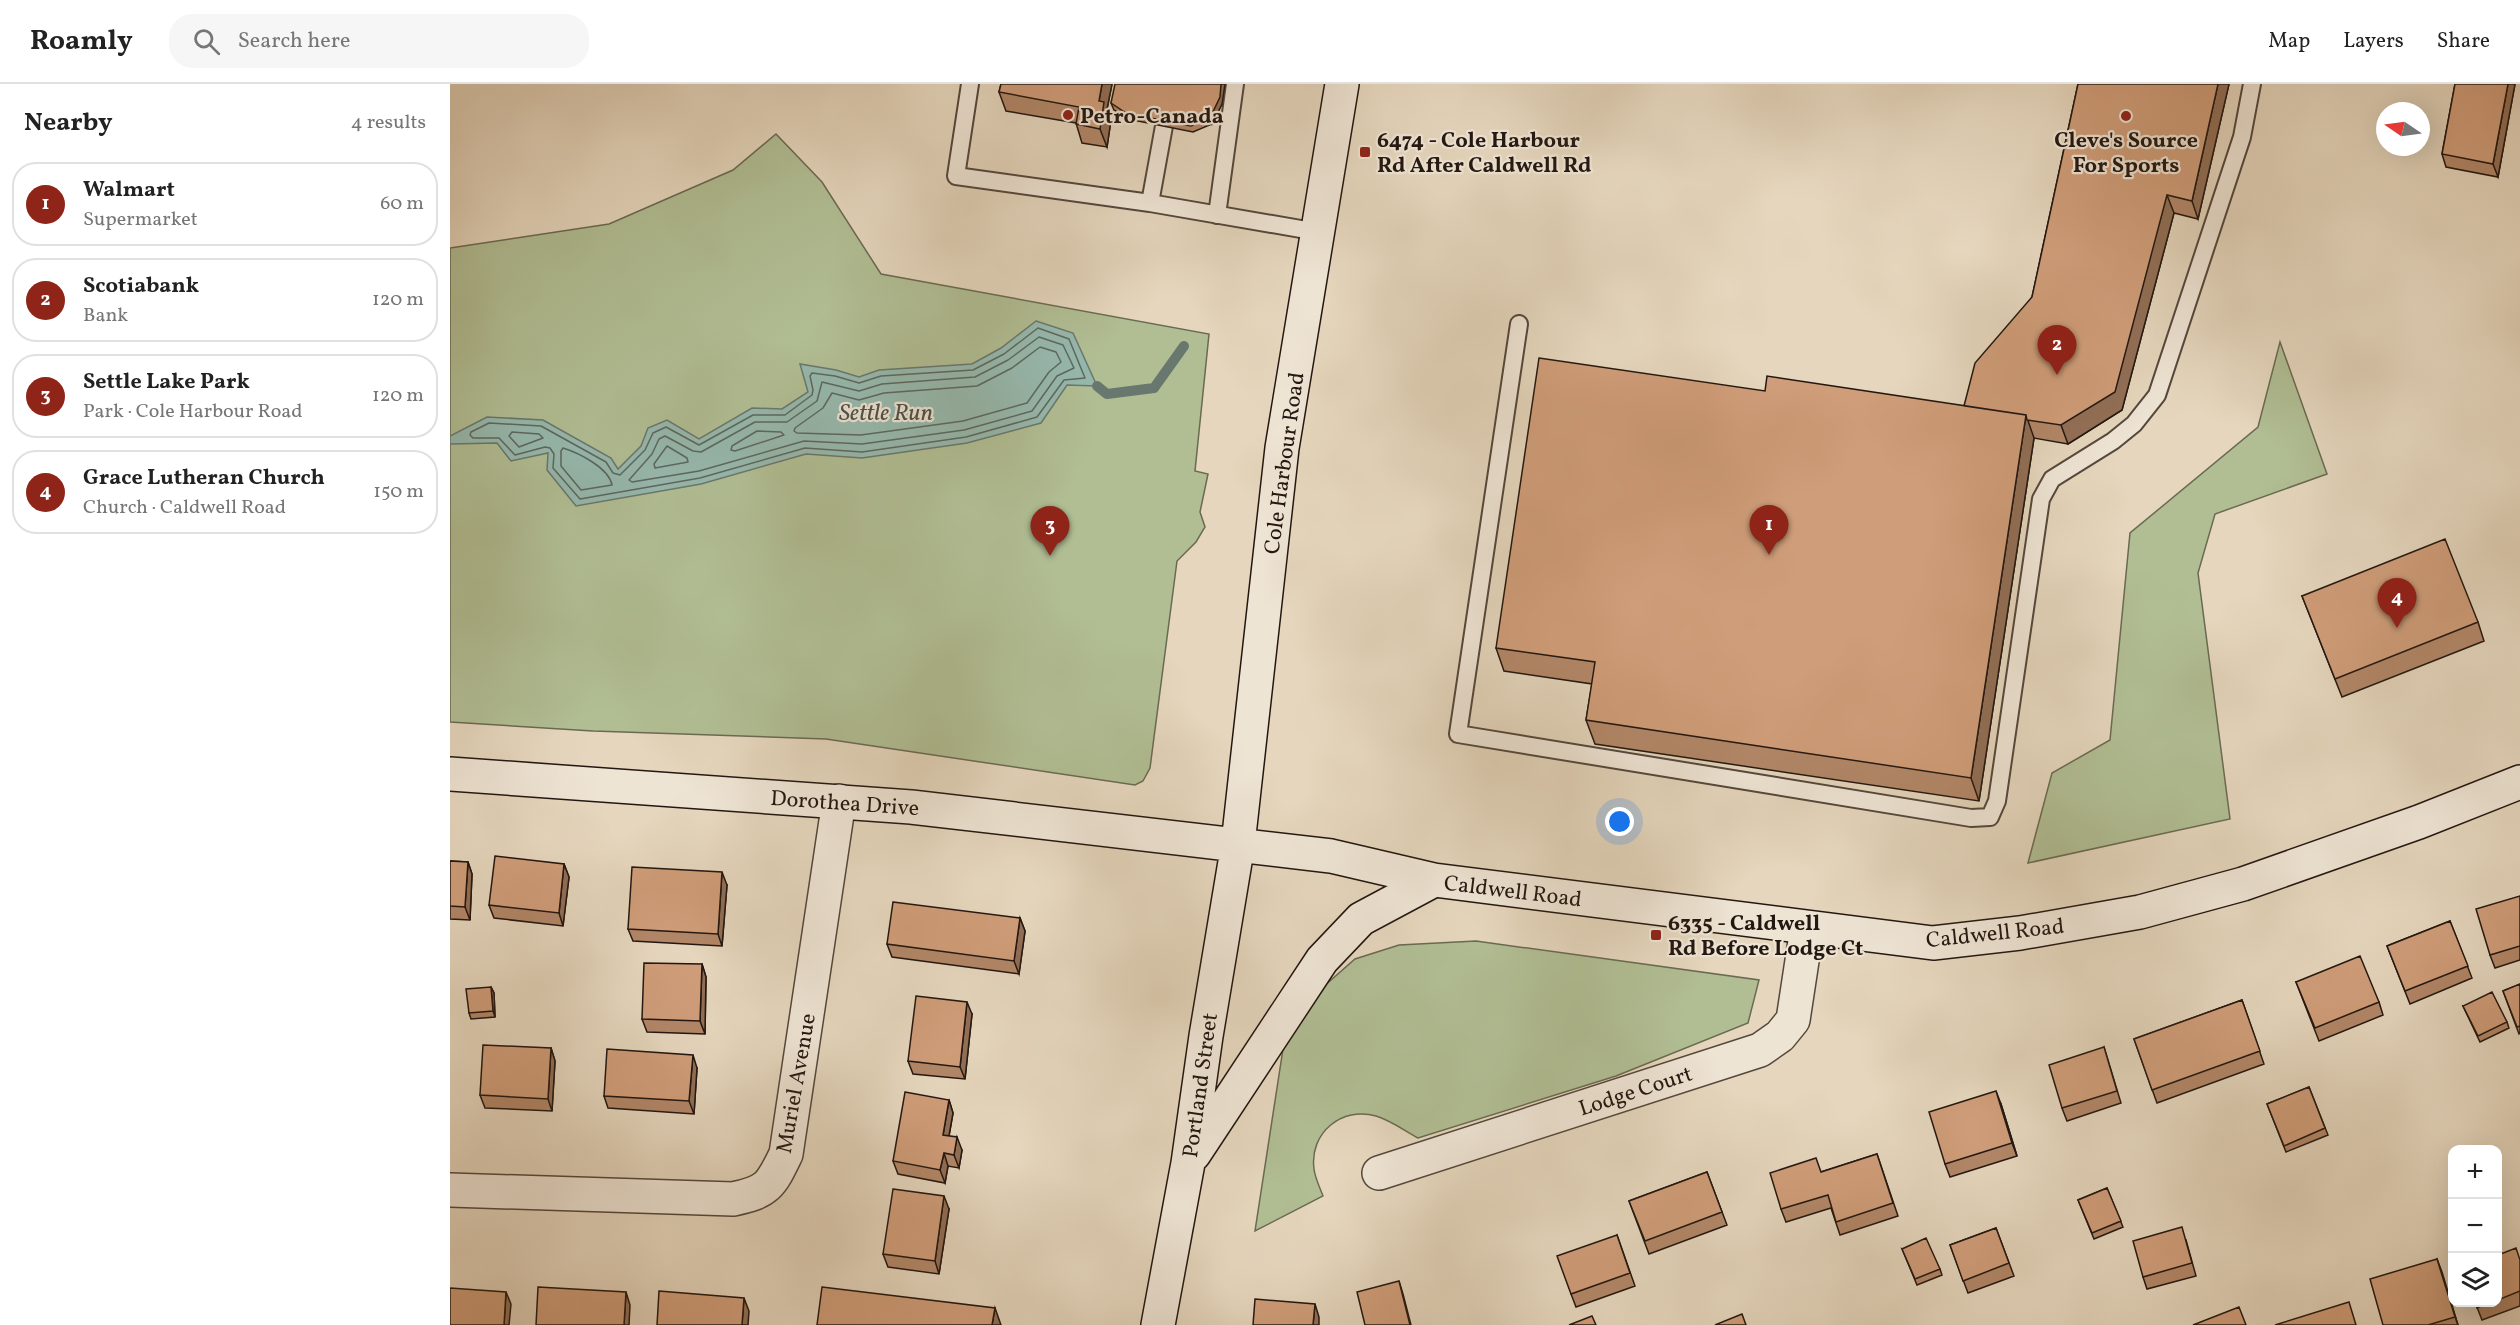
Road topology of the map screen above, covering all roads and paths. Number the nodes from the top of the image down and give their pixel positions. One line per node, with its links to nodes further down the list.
1 (970, 84): 6 (lane)
2 (1235, 84): 7 (lane)
3 (1342, 84): 8 (street, Cole Harbour Road)
4 (2252, 84): 9 (lane)
5 (1164, 126): 6 (lane)
6 (1150, 203): 7 (lane)
7 (1217, 214): 8 (lane)
8 (1318, 232): 13 (street, Cole Harbour Road)
9 (1520, 324)
10 (450, 774): 12 (street, Dorothea Drive)
11 (2520, 782): 15 (street, Caldwell Road)
12 (839, 801): 13 (street, Dorothea Drive); 18 (street, Muriel Avenue)
13 (1238, 844): 14 (street, Caldwell Road); 16 (street, Portland Street)
14 (1434, 880): 15 (street, Caldwell Road); 16 (street)
15 (1807, 928): 17 (street, Lodge Court)
16 (1188, 1163): 19 (street, Portland Street)
17 (1380, 1173)
18 (450, 1190)
19 (1158, 1325)

